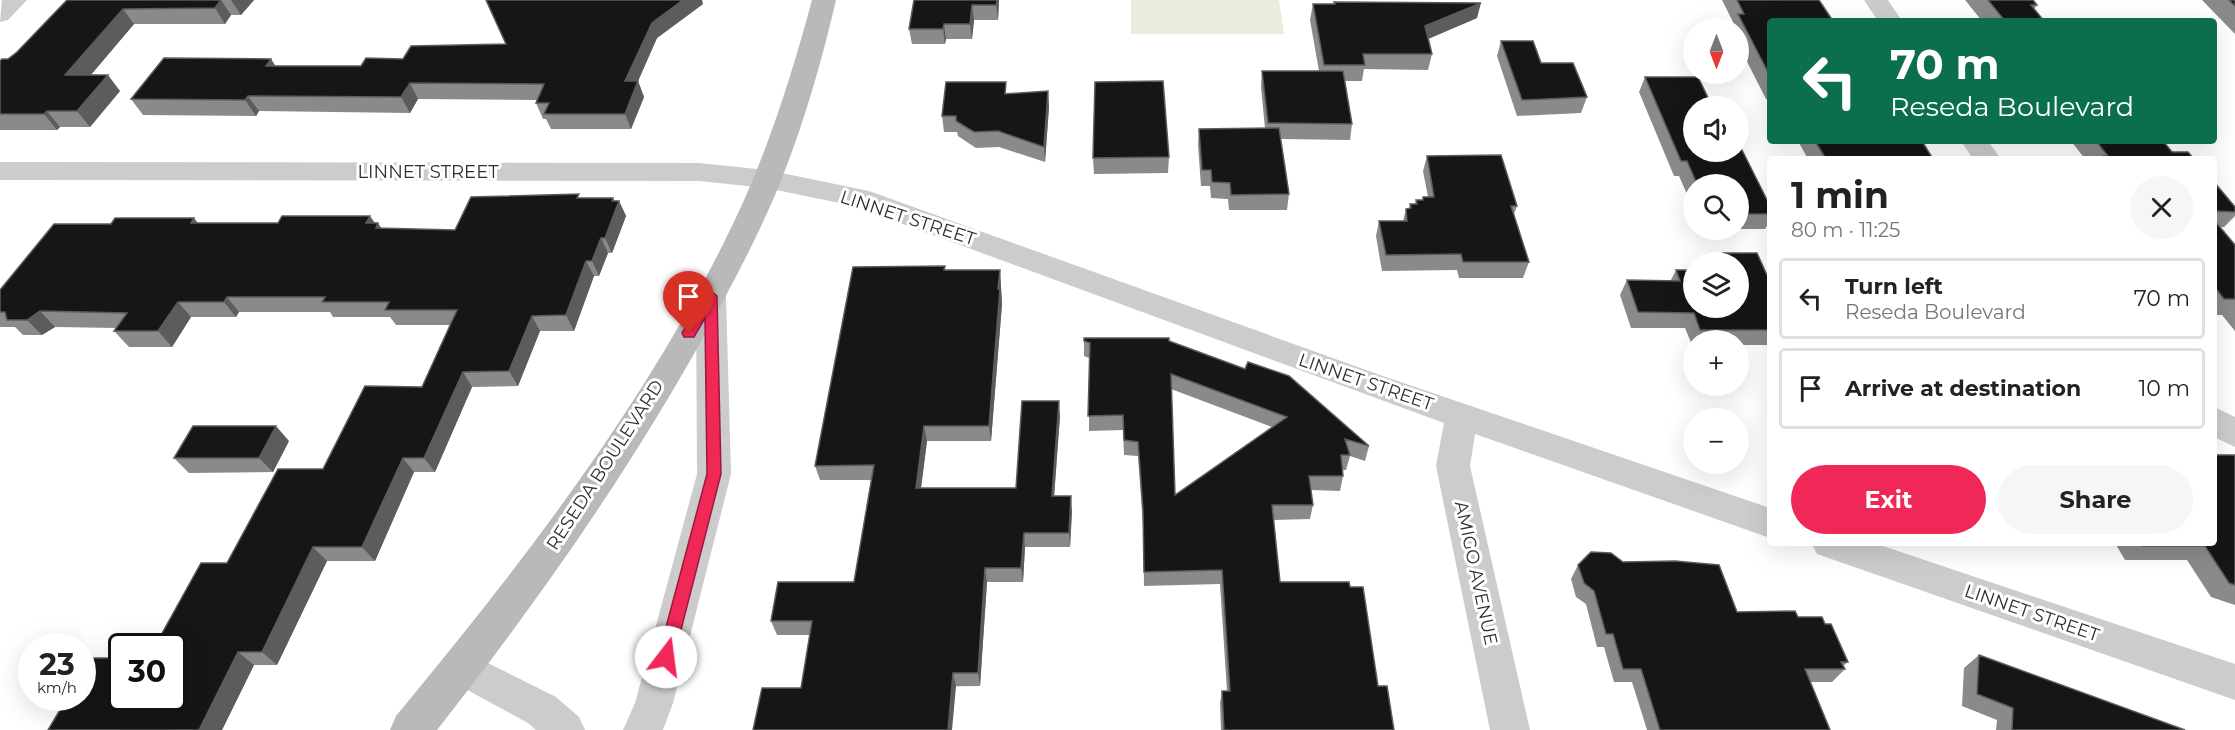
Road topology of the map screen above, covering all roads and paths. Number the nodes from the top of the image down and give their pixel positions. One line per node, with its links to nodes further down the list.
1 (15, 0): 4 (street)
2 (824, 0): 7 (main road, RESEDA BOULEVARD)
3 (1876, 0): 5 (street)
4 (0, 15)
5 (1888, 18)
6 (0, 171): 7 (street, LINNET STREET)
7 (767, 179): 8 (main road, RESEDA BOULEVARD); 9 (street, LINNET STREET)
8 (711, 296): 14 (main road, RESEDA BOULEVARD); 18 (street)
9 (1461, 416): 12 (street, LINNET STREET); 19 (street, AMIGO AVENUE)
10 (2217, 422): 11 (street)
11 (2235, 434)
12 (1767, 522)
13 (1838, 546): 15 (street, LINNET STREET)
14 (462, 668): 16 (main road, RESEDA BOULEVARD); 17 (street)
15 (2235, 682)
16 (411, 730)
17 (566, 730)
18 (643, 730)
19 (1510, 730)

